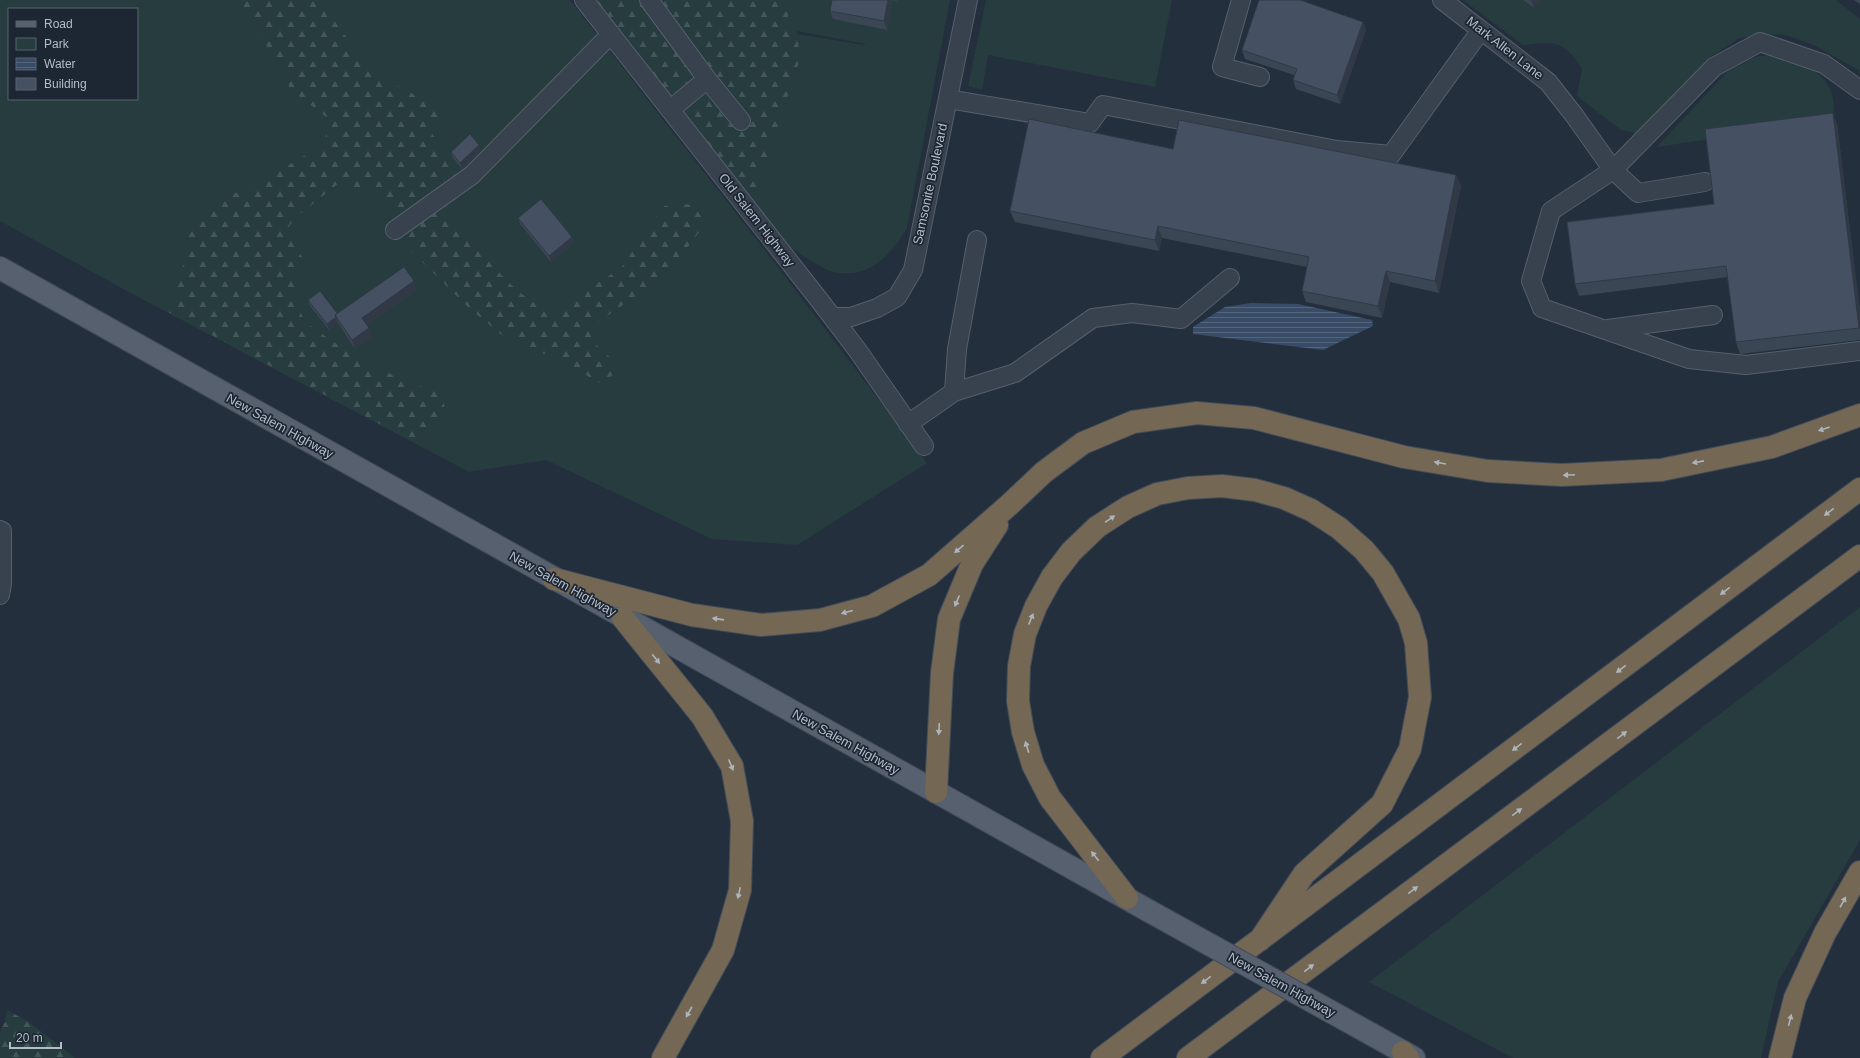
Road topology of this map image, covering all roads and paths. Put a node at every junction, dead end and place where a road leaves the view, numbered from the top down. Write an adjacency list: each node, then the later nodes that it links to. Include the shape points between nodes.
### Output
1 (584, 0): 7 (street, Old Salem Highway)
2 (648, 0): 9 (street)
3 (968, 0): 11 (street, Samsonite Boulevard)
4 (1241, 0): 8 (street, via 1222,67)
5 (1442, 0): 6 (street, Mark Allen Lane)
6 (1480, 30): 11 (street, via 1391,155 1337,150 1103,105 1090,123); 14 (street, Mark Allen Lane, via 1548,82)
7 (611, 34): 12 (street, Old Salem Highway); 16 (street, via 472,176)
8 (1260, 77)
9 (708, 79): 12 (street); 13 (street)
10 (1860, 90): 14 (street, via 1824,64 1760,42 1714,68)
11 (948, 98): 21 (street, Samsonite Boulevard, via 913,270 897,297 877,308 851,317)
12 (670, 110): 21 (street, Old Salem Highway)
13 (741, 121)
14 (1613, 170): 15 (street, Mark Allen Lane, via 1638,193); 22 (street, via 1551,211 1531,281 1542,308)
15 (1705, 182)
16 (395, 230)
17 (977, 240): 24 (street, via 956,350)
18 (0, 268): 32 (main road, New Salem Highway)
19 (1230, 278): 24 (street, via 1181,319 1132,313 1093,318 1015,373)
20 (1712, 315): 22 (street)
21 (833, 317): 26 (street, Old Salem Highway)
22 (1605, 330): 23 (street, via 1689,359 1746,365)
23 (1860, 351)
24 (954, 392): 26 (street)
25 (1860, 415): 29 (highway, one-way to 29, via 1772,447 1691,464 1661,470 1562,475 1488,471 1404,456 1254,418 1197,413 1133,422 1083,443 1044,472)
26 (908, 424): 27 (street, Old Salem Highway)
27 (924, 446)
28 (1860, 489): 38 (highway, one-way to 38)
29 (1009, 505): 32 (highway, one-way to 32, via 929,575 872,606 820,620 761,625 692,615); 35 (highway, one-way to 35, via 972,564 949,619 942,673)
30 (0, 530): 33 (street)
31 (1860, 556): 39 (highway, one-way to 31)
32 (554, 579): 34 (main road, New Salem Highway)
33 (0, 595)
34 (623, 618): 35 (main road, New Salem Highway); 41 (highway, one-way to 41, via 702,716 732,766 742,821 740,890 723,950)
35 (936, 792): 37 (main road, New Salem Highway)
36 (1860, 872): 45 (highway, one-way to 36, via 1795,998 1826,933)
37 (1127, 898): 38 (highway, one-way to 38, via 1050,798 1033,765 1023,732 1018,701 1019,666 1025,634 1052,576 1071,552 1097,527 1128,507 1157,494 1188,488 1222,486 1255,490 1284,498 1311,510 1339,528 1364,550 1383,574 1398,597 1411,625 1416,643 1420,697 1410,749 1382,804 1304,874); 40 (main road, New Salem Highway, bridge)
38 (1260, 940): 42 (highway, one-way to 42)
39 (1255, 1008): 43 (highway); 44 (highway)
40 (1408, 1056)
41 (663, 1058)
42 (1102, 1058)
43 (1188, 1058)
44 (1209, 1058)
45 (1780, 1058)

